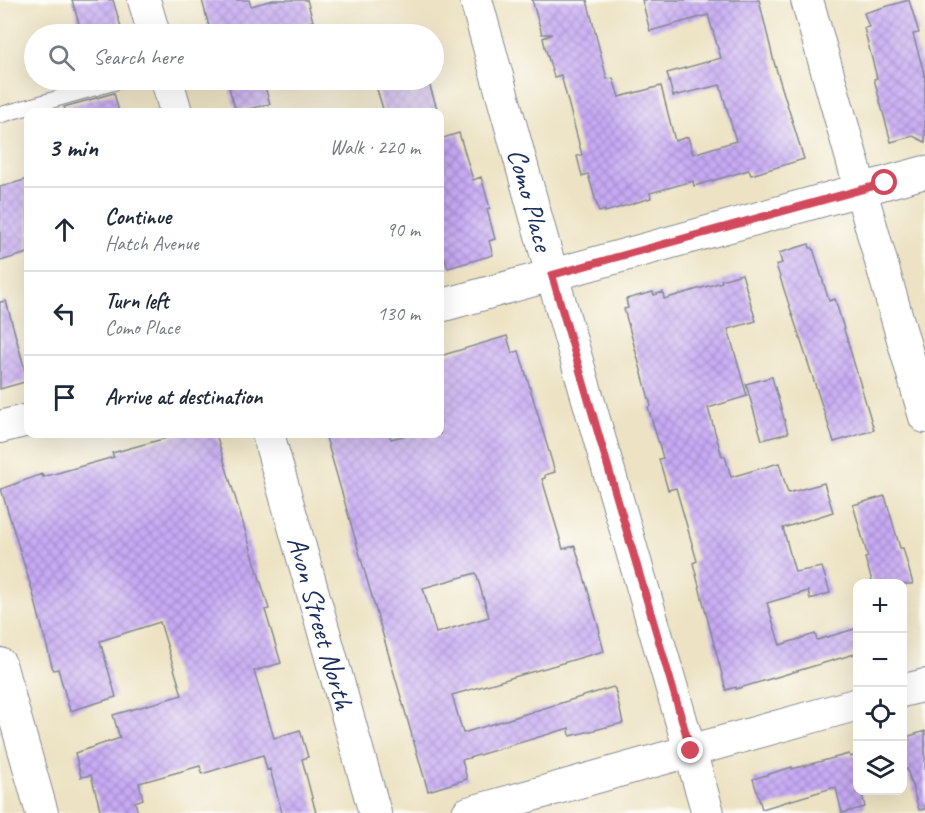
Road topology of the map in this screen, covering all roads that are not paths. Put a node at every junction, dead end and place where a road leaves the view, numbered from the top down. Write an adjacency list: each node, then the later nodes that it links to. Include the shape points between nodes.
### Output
1 (144, 0): 4 (street)
2 (476, 0): 13 (street, Como Place)
3 (807, 0): 12 (street)
4 (151, 24)
5 (87, 90): 7 (lane)
6 (170, 90): 9 (street)
7 (24, 108)
8 (24, 108): 10 (lane)
9 (175, 108)
10 (0, 115)
11 (925, 172): 12 (street)
12 (861, 190): 13 (street); 15 (street)
13 (552, 275): 14 (street); 23 (street, Como Place)
14 (444, 305)
15 (925, 417)
16 (24, 421): 17 (street)
17 (0, 428)
18 (269, 438): 25 (street, Avon Street North)
19 (0, 664): 24 (street)
20 (925, 685): 21 (street)
21 (907, 690)
22 (853, 705): 23 (street)
23 (691, 751): 26 (street); 27 (street, Como Place)
24 (42, 813)
25 (375, 813)
26 (468, 813)
27 (708, 813)

